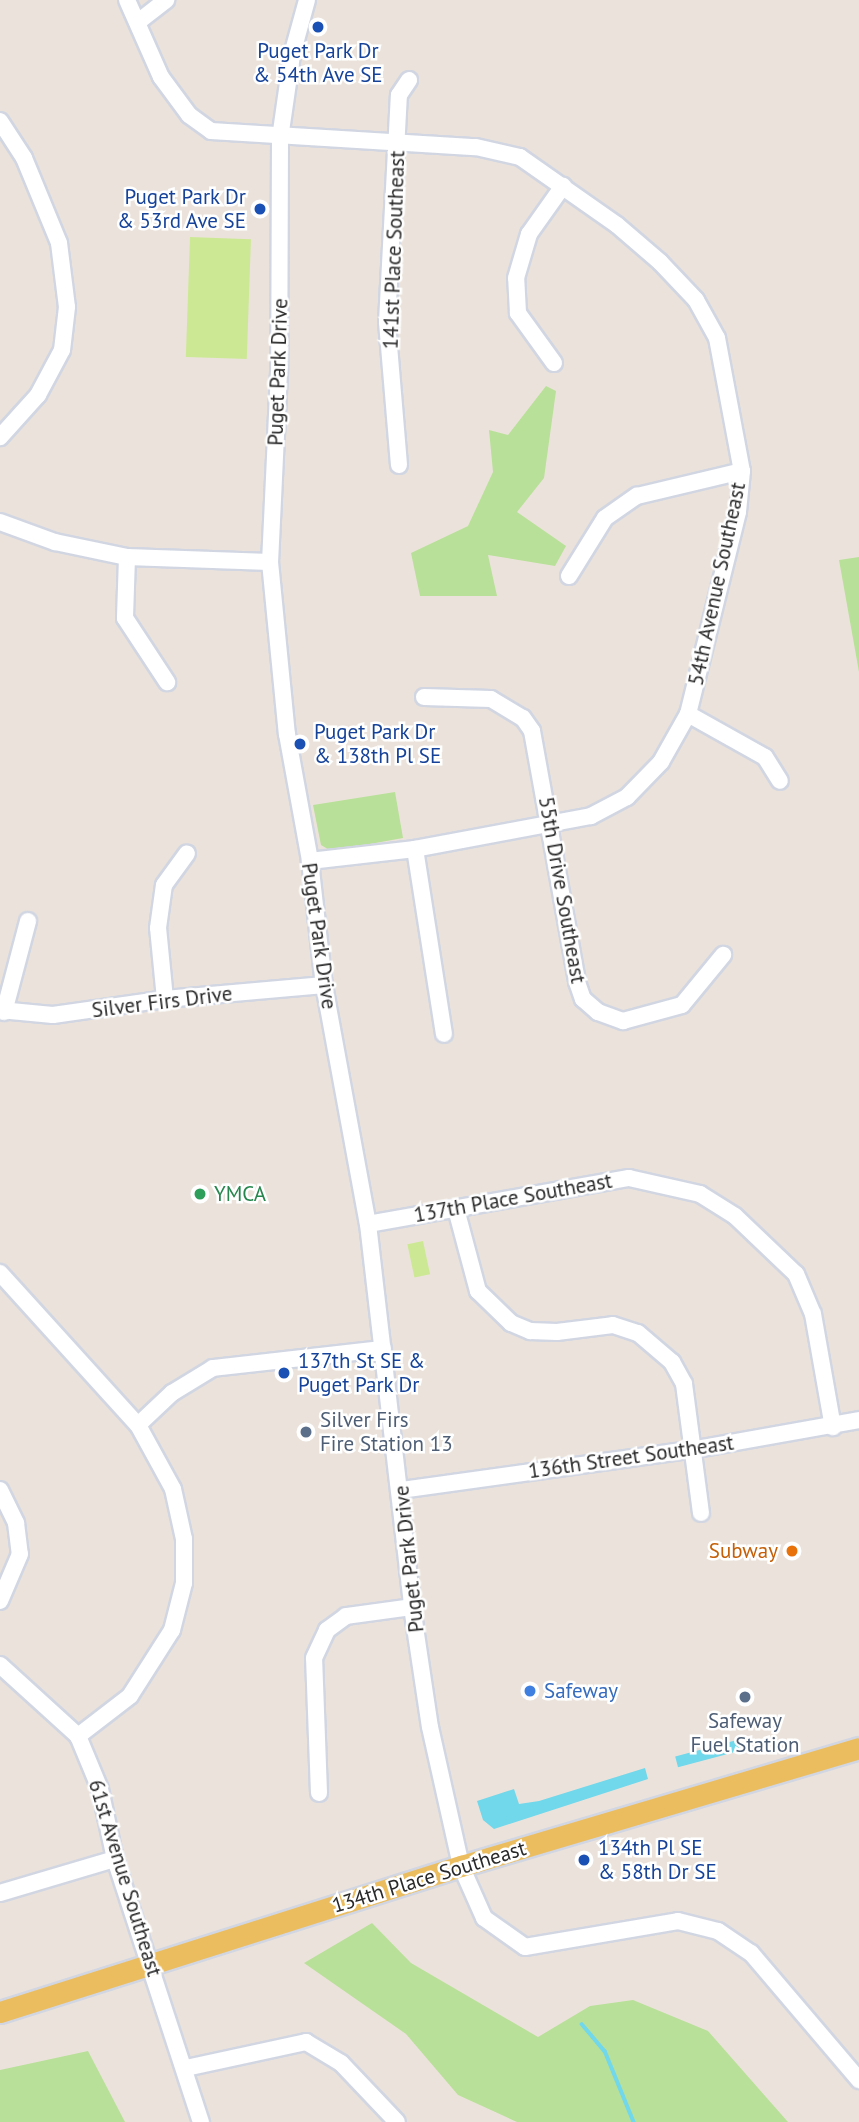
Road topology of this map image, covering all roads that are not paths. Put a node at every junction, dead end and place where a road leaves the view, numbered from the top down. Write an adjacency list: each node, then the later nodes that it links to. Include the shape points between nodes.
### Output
1 (127, 0): 4 (street, 54th Avenue Southeast)
2 (166, 0): 4 (street)
3 (307, 0): 7 (street, Puget Park Drive, via 292,55)
4 (138, 22): 7 (street, 54th Avenue Southeast, via 161,77 189,115 211,131 228,136)
5 (409, 80): 8 (street, 141st Place Southeast, via 400,95)
6 (0, 121): 11 (street, via 24,158 59,243 67,307 62,350 38,395)
7 (280, 138): 8 (street, 54th Avenue Southeast); 16 (street, Puget Park Drive, via 279,372)
8 (396, 143): 9 (street, 54th Avenue Southeast, via 476,147 520,157); 12 (street, 141st Place Southeast, via 387,322)
9 (563, 186): 10 (street, via 529,234 516,278 518,313); 13 (street, 54th Avenue Southeast, via 617,225 696,300 717,338)
10 (554, 363)
11 (0, 437)
12 (399, 465)
13 (742, 471): 17 (street, via 637,496 605,518); 20 (street, 54th Avenue Southeast, via 738,512)
14 (0, 522): 15 (street, via 55,542)
15 (127, 557): 16 (street); 18 (street, via 125,618)
16 (270, 562): 25 (street, Puget Park Drive, via 287,734)
17 (569, 576)
18 (167, 681)
19 (424, 697): 22 (street, 55th Drive Southeast, via 491,699 523,718 532,731)
20 (688, 714): 21 (street, via 765,757); 22 (street, 54th Avenue Southeast, via 661,762 626,797 592,816)
21 (780, 781)
22 (550, 823): 23 (street, 54th Avenue Southeast); 27 (street, 55th Drive Southeast, via 576,982 583,999 598,1012 623,1021 682,1005)
23 (415, 849): 25 (street, 54th Avenue Southeast); 31 (street)
24 (187, 853): 29 (street, via 164,885 158,928)
25 (310, 861): 28 (street, Puget Park Drive)
26 (28, 920): 30 (street)
27 (723, 955)
28 (324, 985): 29 (street, Silver Firs Drive); 33 (street, Puget Park Drive)
29 (165, 999): 30 (street, Silver Firs Drive, via 53,1015)
30 (2, 1011)
31 (444, 1034)
32 (456, 1209): 33 (street, 137th Place Southeast); 38 (street, 137th Place Southeast, via 629,1178 700,1194 736,1216 796,1274 813,1314); 39 (street, via 478,1292 495,1311 530,1331 613,1325 658,1345 678,1373 685,1395)
33 (368, 1224): 35 (street, Puget Park Drive)
34 (0, 1273): 37 (street)
35 (383, 1349): 37 (street, via 213,1368 172,1393); 41 (street, Puget Park Drive)
36 (859, 1420): 38 (street, 136th Street Southeast)
37 (138, 1425): 46 (street, via 173,1489 184,1539 184,1583 172,1630 130,1696)
38 (833, 1427): 39 (street, 136th Street Southeast)
39 (691, 1450): 41 (street, 136th Street Southeast); 42 (street)
40 (0, 1489): 43 (street, via 16,1523 20,1554)
41 (401, 1490): 44 (street, Puget Park Drive)
42 (701, 1513)
43 (0, 1601)
44 (412, 1607): 48 (street, via 346,1616 327,1630 314,1658); 50 (street, Puget Park Drive, via 430,1727)
45 (0, 1664): 46 (street, 61st Avenue Southeast)
46 (78, 1735): 49 (street, 61st Avenue Southeast, via 100,1789)
47 (859, 1748): 50 (main road, 134th Place Southeast)
48 (319, 1793)
49 (115, 1858): 51 (street); 52 (street, 61st Avenue Southeast)
50 (461, 1866): 52 (main road, 134th Place Southeast); 55 (street, Puget Park Drive, via 484,1919 525,1947 678,1921 718,1931 751,1953)
51 (0, 1893)
52 (150, 1964): 53 (main road, 134th Place Southeast); 54 (street, 61st Avenue Southeast)
53 (0, 2011)
54 (186, 2068): 56 (street, 61st Avenue Southeast); 57 (street, via 306,2042 341,2063)
55 (859, 2080)
56 (201, 2122)
57 (397, 2122)

